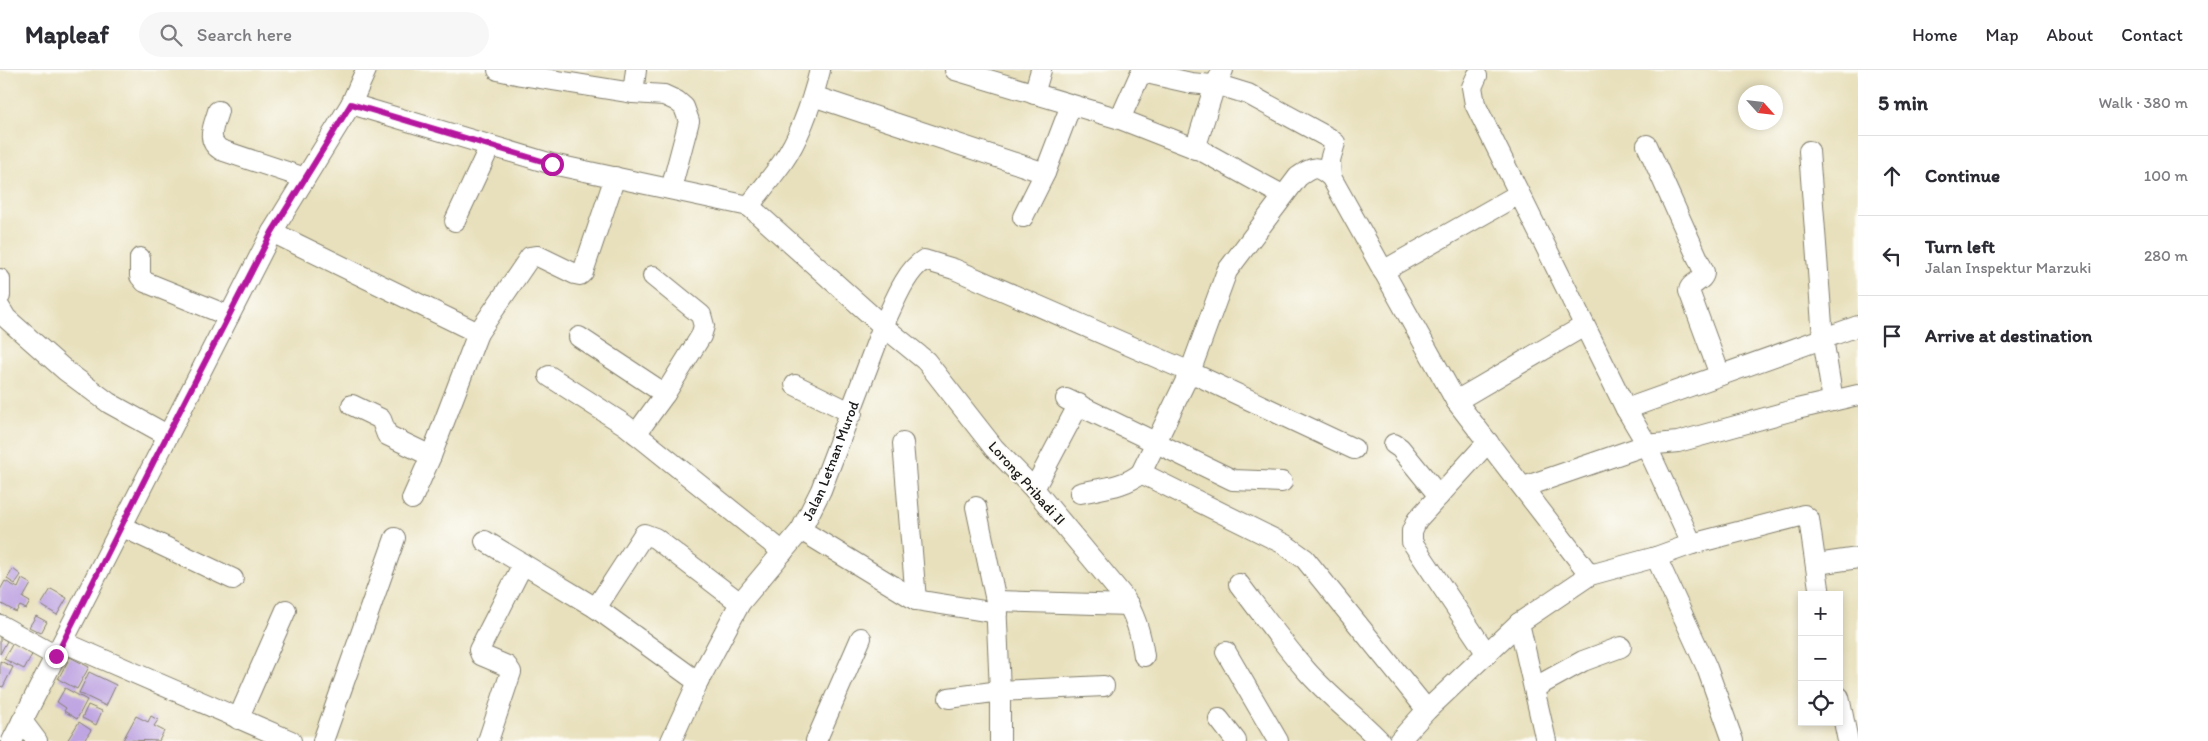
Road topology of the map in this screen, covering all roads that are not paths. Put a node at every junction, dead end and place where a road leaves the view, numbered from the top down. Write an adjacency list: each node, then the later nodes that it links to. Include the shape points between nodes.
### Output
1 (366, 70): 14 (street)
2 (498, 70): 8 (street)
3 (636, 70): 11 (street)
4 (820, 70): 13 (street)
5 (954, 70): 12 (street)
6 (1041, 70): 12 (street)
7 (1142, 71): 10 (street, via 1191,84); 17 (street)
8 (522, 73): 11 (street)
9 (1477, 76): 27 (street, via 1472,96)
10 (1219, 78): 20 (street); 24 (street, via 1335,143 1330,160)
11 (633, 93): 26 (street, via 664,95 684,107 688,121)
12 (1034, 94): 15 (street)
13 (813, 96): 22 (street); 29 (street, via 783,162)
14 (351, 104): 19 (street); 25 (street)
15 (1072, 105): 17 (street); 22 (street)
16 (218, 111): 25 (street, via 211,136 214,146)
17 (1120, 119): 20 (street)
18 (1647, 145): 47 (street, via 1704,272 1702,278 1690,286 1689,292)
19 (490, 146): 23 (street, via 552,164); 31 (street)
20 (1195, 149): 28 (street)
21 (1809, 151): 45 (street)
22 (1044, 173): 30 (street)
23 (615, 177): 26 (street); 43 (street, via 583,272 575,274 538,256 530,257)
24 (1331, 177): 28 (street, via 1320,168 1311,168); 34 (street)
25 (306, 178): 32 (street)
26 (671, 189): 29 (street)
27 (1519, 194): 34 (street); 41 (street)
28 (1282, 195): 46 (street, via 1227,271)
29 (749, 206): 40 (street)
30 (1023, 217)
31 (455, 221)
32 (272, 232): 39 (street); 43 (street)
33 (140, 258): 39 (street, via 140,276 145,282)
34 (1383, 271): 52 (street)
35 (653, 276): 50 (street, via 704,320 701,336)
36 (0, 279): 37 (street)
37 (0, 296)
38 (0, 308): 58 (street, via 6,318 66,371 109,403)
39 (229, 316): 58 (street)
40 (883, 326): 46 (street, Jalan Letnan Murod, via 910,272 924,260 954,269); 56 (street, Jalan Letnan Murod); 69 (street, Lorong Pribadi II, via 926,361 994,448)
41 (1584, 326): 52 (street); 55 (street)
42 (1858, 326): 45 (street)
43 (478, 333): 65 (street)
44 (579, 337): 50 (street)
45 (1823, 338): 47 (street); 53 (street)
46 (1190, 372): 61 (street); 64 (street)
47 (1720, 375): 55 (street)
48 (549, 376): 57 (street)
49 (795, 385): 56 (street)
50 (665, 394): 57 (street)
51 (1858, 395): 53 (street)
52 (1456, 401): 59 (street)
53 (1833, 401): 63 (street, via 1678,442)
54 (352, 405): 65 (street, via 381,419 387,435)
55 (1626, 409): 63 (street)
56 (852, 413): 75 (street, Jalan Letnan Murod)
57 (636, 434): 79 (street)
58 (167, 435): 74 (street)
59 (1488, 442): 68 (street); 71 (street)
60 (903, 443): 88 (street)
61 (1156, 444): 66 (street); 67 (street, via 1233,480); 69 (street, via 1073,402)
62 (1394, 444): 71 (street)
63 (1646, 445): 68 (street); 78 (street)
64 (1354, 449)
65 (431, 456): 72 (street)
66 (1141, 472): 70 (street, via 1120,484); 107 (street, via 1284,544 1306,559)
67 (1282, 482)
68 (1524, 487): 84 (street)
69 (1034, 488): 90 (street, Lorong Pribadi II)
70 (1080, 493)
71 (1439, 496): 100 (street, via 1417,520 1412,542)
72 (412, 499)
73 (976, 507): 91 (street)
74 (120, 526): 85 (street); 98 (street)
75 (801, 530): 79 (street, Jalan Letnan Murod); 88 (street)
76 (395, 538): 115 (street)
77 (485, 541): 82 (street)
78 (1692, 544): 80 (street); 83 (street, via 1804,515 1809,519)
79 (783, 552): 89 (street, Jalan Letnan Murod)
80 (1656, 557): 84 (street); 125 (street, via 1707,668)
81 (1858, 558): 83 (street)
82 (523, 564): 92 (street); 116 (street, via 479,650 481,655 507,666 511,672)
83 (1817, 564): 87 (street)
84 (1590, 575): 94 (street)
85 (233, 579)
86 (1239, 584): 122 (street, via 1306,670)
87 (1820, 591)
88 (916, 600): 91 (street)
89 (740, 603): 92 (street, via 656,538 644,534); 102 (street, Jalan Letnan Murod)
90 (1129, 605): 91 (street); 101 (street, Lorong Pribadi II, via 1140,632)
91 (996, 607): 105 (street)
92 (596, 608): 102 (street)
93 (286, 610): 109 (street)
94 (1520, 623): 100 (street); 104 (street)
95 (0, 625): 98 (street)
96 (861, 638): 118 (street)
97 (1620, 647): 104 (street, via 1582,662)
98 (59, 649): 109 (street); 111 (street)
99 (1226, 652): 121 (street)
100 (1487, 654): 107 (street)
101 (1144, 656)
102 (698, 682): 117 (street, Jalan Letnan Murod)
103 (1104, 686): 105 (street)
104 (1534, 688): 124 (street)
105 (1000, 691): 106 (street); 119 (street)
106 (949, 698)
107 (1428, 710): 123 (street)
108 (1843, 717): 126 (street)
109 (238, 719): 114 (street)
110 (1219, 719): 120 (street)
111 (22, 722): 112 (street); 113 (street)
112 (12, 741)
113 (36, 741)
114 (291, 741)
115 (323, 741)
116 (488, 741)
117 (671, 741)
118 (816, 741)
119 (1000, 741)
120 (1236, 741)
121 (1278, 741)
122 (1380, 741)
123 (1399, 741)
124 (1546, 741)
125 (1733, 741)
126 (1848, 741)

